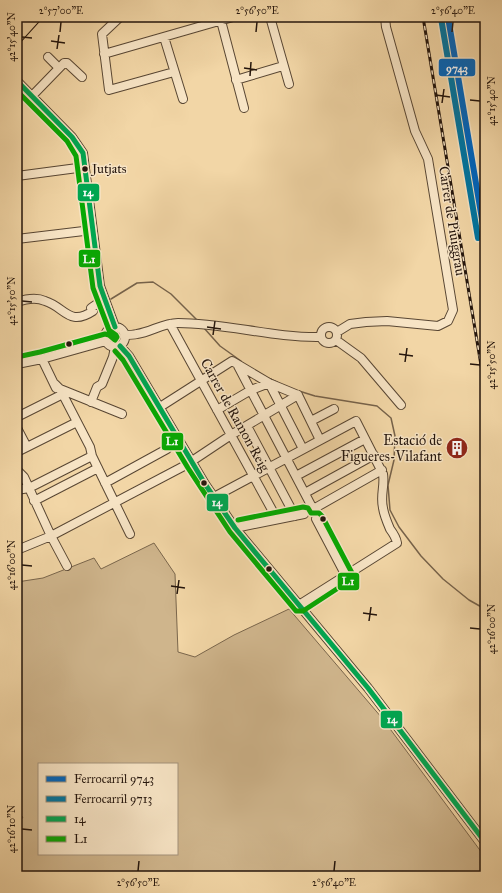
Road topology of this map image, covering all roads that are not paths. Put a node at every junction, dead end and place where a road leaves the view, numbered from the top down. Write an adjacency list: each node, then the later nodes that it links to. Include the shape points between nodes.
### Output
1 (26, 17): 8 (street)
2 (36, 17): 8 (main road)
3 (120, 17): 10 (street, via 102,34)
4 (233, 17): 7 (street)
5 (270, 17): 12 (street)
6 (385, 17): 31 (street, Carrer de Piuiggrau, via 415,130 427,153 453,310 448,320 438,326 375,321 352,324)
7 (221, 19): 9 (street); 16 (street)
8 (20, 33)
9 (164, 37): 10 (street); 14 (street)
10 (104, 54): 14 (street, via 109,90)
11 (48, 57): 13 (street)
12 (283, 66): 16 (street); 18 (street)
13 (59, 68): 15 (street, via 67,63); 19 (street)
14 (174, 72): 20 (street)
15 (82, 77)
16 (236, 80): 21 (street)
17 (17, 81): 19 (street)
18 (289, 84)
19 (32, 96): 22 (street, via 76,140 83,152)
20 (183, 99)
21 (244, 108)
22 (85, 167): 23 (street); 24 (street)
23 (17, 176)
24 (92, 230): 25 (street); 26 (street)
25 (17, 239)
26 (104, 299): 27 (street, via 91,308 93,311 73,318 44,300); 29 (street)
27 (17, 302)
28 (170, 324): 30 (street, via 138,334); 32 (street); 38 (street, Carrer de Ramon Reig)
29 (115, 327): 30 (street, via 121,329); 33 (street, via 106,332)
30 (124, 335): 34 (street, via 124,341)
31 (336, 336): 32 (street, via 332,343 327,344); 32 (street, via 331,327 326,328); 45 (street, via 361,358)
32 (321, 337)
33 (106, 341): 34 (street, via 109,346); 35 (street)
34 (118, 346): 43 (street, via 102,384 97,387); 46 (street, via 129,356)
35 (42, 359): 36 (street); 40 (street)
36 (17, 364)
37 (238, 366): 38 (street, via 232,362); 39 (street); 41 (street)
38 (201, 382): 46 (street); 48 (street, Carrer de Ramon Reig)
39 (269, 383): 41 (street); 42 (street); 44 (street)
40 (58, 389): 43 (street); 51 (street); 53 (street); 64 (street, via 90,447)
41 (251, 390): 48 (street); 50 (street)
42 (298, 395): 44 (street); 52 (street)
43 (91, 402): 49 (street)
44 (281, 405): 50 (street); 61 (street)
45 (401, 405)
46 (160, 407): 58 (street)
47 (334, 409): 52 (street)
48 (217, 410): 56 (street, Carrer de Ramon Reig)
49 (122, 414)
50 (264, 416): 54 (street); 65 (street)
51 (17, 417)
52 (311, 421): 59 (street)
53 (73, 424): 60 (street); 64 (street)
54 (247, 426): 56 (street); 68 (street)
55 (17, 428): 60 (street)
56 (231, 435): 66 (street); 71 (street, Carrer de Ramon Reig)
57 (365, 439): 59 (street, via 356,421); 63 (street); 72 (street)
58 (179, 440): 66 (street); 73 (street, via 167,450)
59 (320, 440): 61 (street)
60 (27, 447): 62 (street)
61 (303, 450): 65 (street)
62 (17, 452)
63 (374, 455): 70 (street); 76 (street)
64 (92, 456): 67 (street); 74 (street)
65 (287, 458): 68 (street); 72 (street)
66 (192, 461): 77 (street); 79 (street)
67 (98, 468): 73 (street); 78 (street)
68 (269, 468): 71 (street); 82 (street)
69 (17, 470): 74 (street)
70 (382, 470): 80 (street); 90 (street, via 382,507 397,543)
71 (254, 476): 77 (street); 83 (street, Carrer de Ramon Reig)
72 (296, 476): 76 (street)
73 (105, 483): 79 (street)
74 (29, 488): 75 (street); 78 (street)
75 (17, 490)
76 (305, 493): 80 (street)
77 (214, 498): 85 (street)
78 (34, 501): 87 (street)
79 (114, 502): 86 (street); 87 (street)
80 (314, 507): 81 (street, via 308,507); 84 (street, via 318,511)
81 (304, 514): 82 (street); 84 (street, via 309,520)
82 (295, 516): 83 (street)
83 (277, 519): 85 (street)
84 (316, 519): 90 (street)
85 (235, 528): 91 (street)
86 (130, 534)
87 (51, 536): 88 (street); 89 (street)
88 (17, 550)
89 (67, 566)
90 (346, 576): 91 (street)
91 (299, 605): 92 (street, via 368,688)
92 (485, 842)

